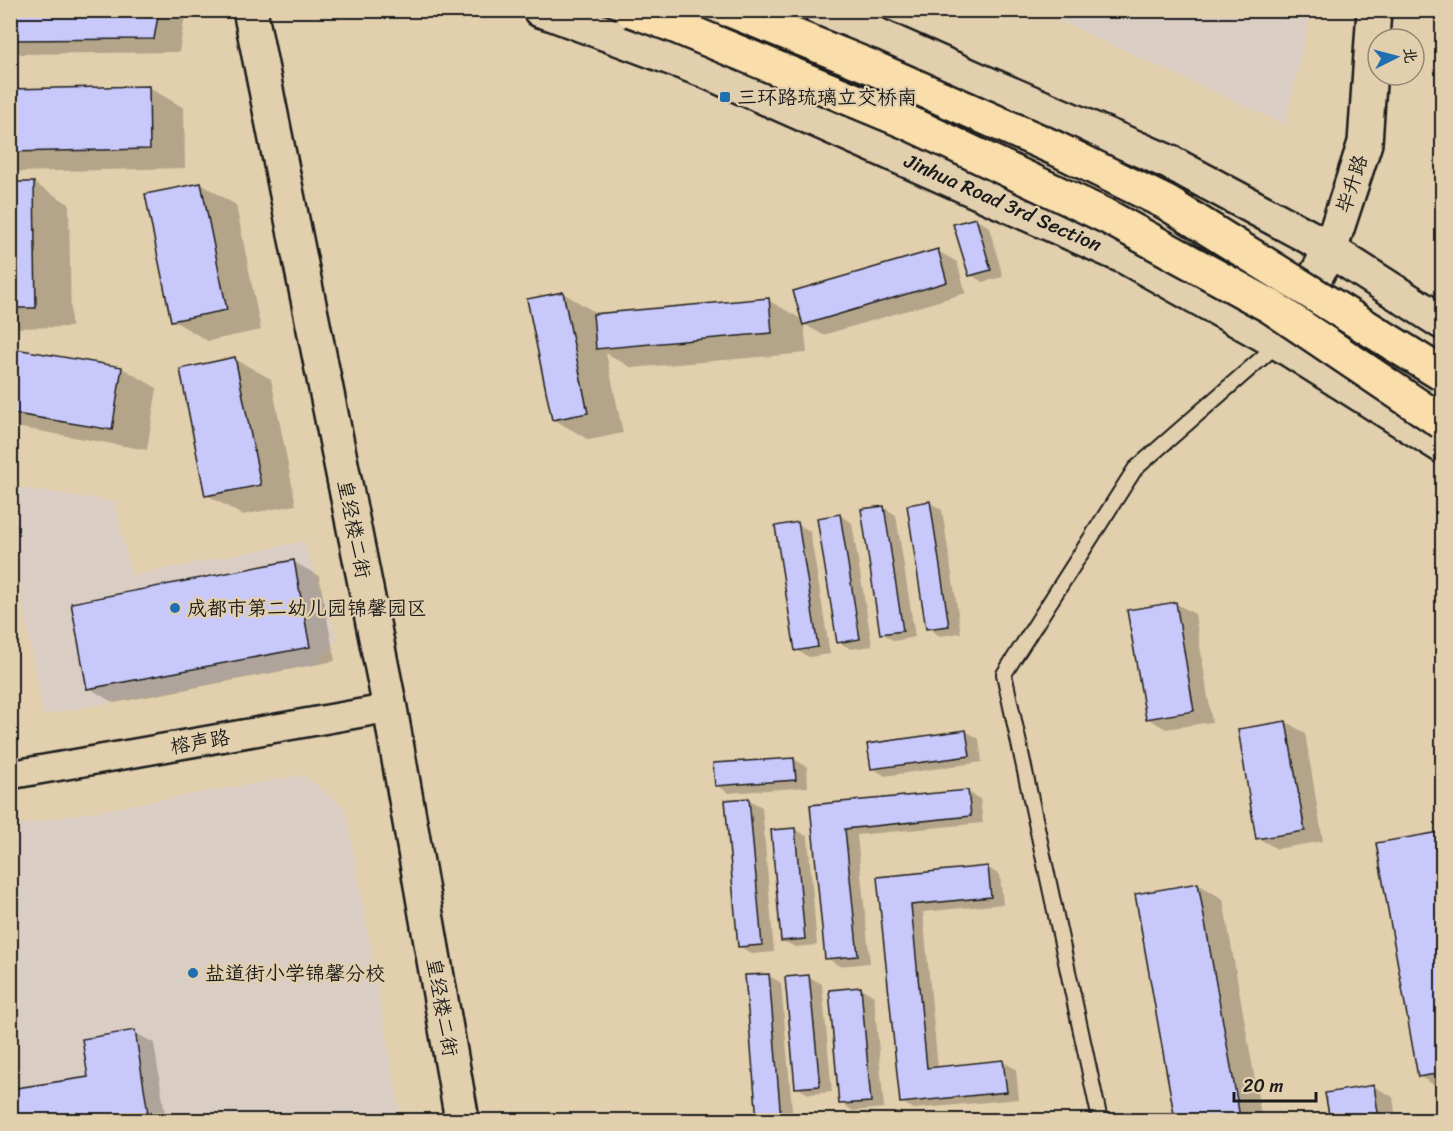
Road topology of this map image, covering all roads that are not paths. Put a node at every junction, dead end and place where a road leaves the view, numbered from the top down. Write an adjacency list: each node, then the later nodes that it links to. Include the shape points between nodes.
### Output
1 (250, 10): 13 (main road, 皇经楼二街)
2 (540, 10): 9 (main road, Jinhua Road 3rd Section, via 703,70 1127,258)
3 (631, 10): 11 (main road, bridge, via 909,123 1108,217 1270,306)
4 (730, 10): 10 (main road, bridge, via 1057,149 1167,203)
5 (821, 10): 7 (main road, via 1171,163)
6 (1374, 10): 7 (main road, 毕升路, via 1365,143)
7 (1330, 250): 8 (main road); 9 (main road, 毕升路)
8 (1439, 318)
9 (1279, 343): 12 (main road, Jinhua Road 3rd Section); 16 (lane, via 1135,469 1004,674)
10 (1443, 374)
11 (1443, 422)
12 (1443, 446)
13 (390, 708): 14 (street, 榕声路); 15 (main road, 皇经楼二街)
14 (10, 775)
15 (462, 1120)
16 (1100, 1120)

